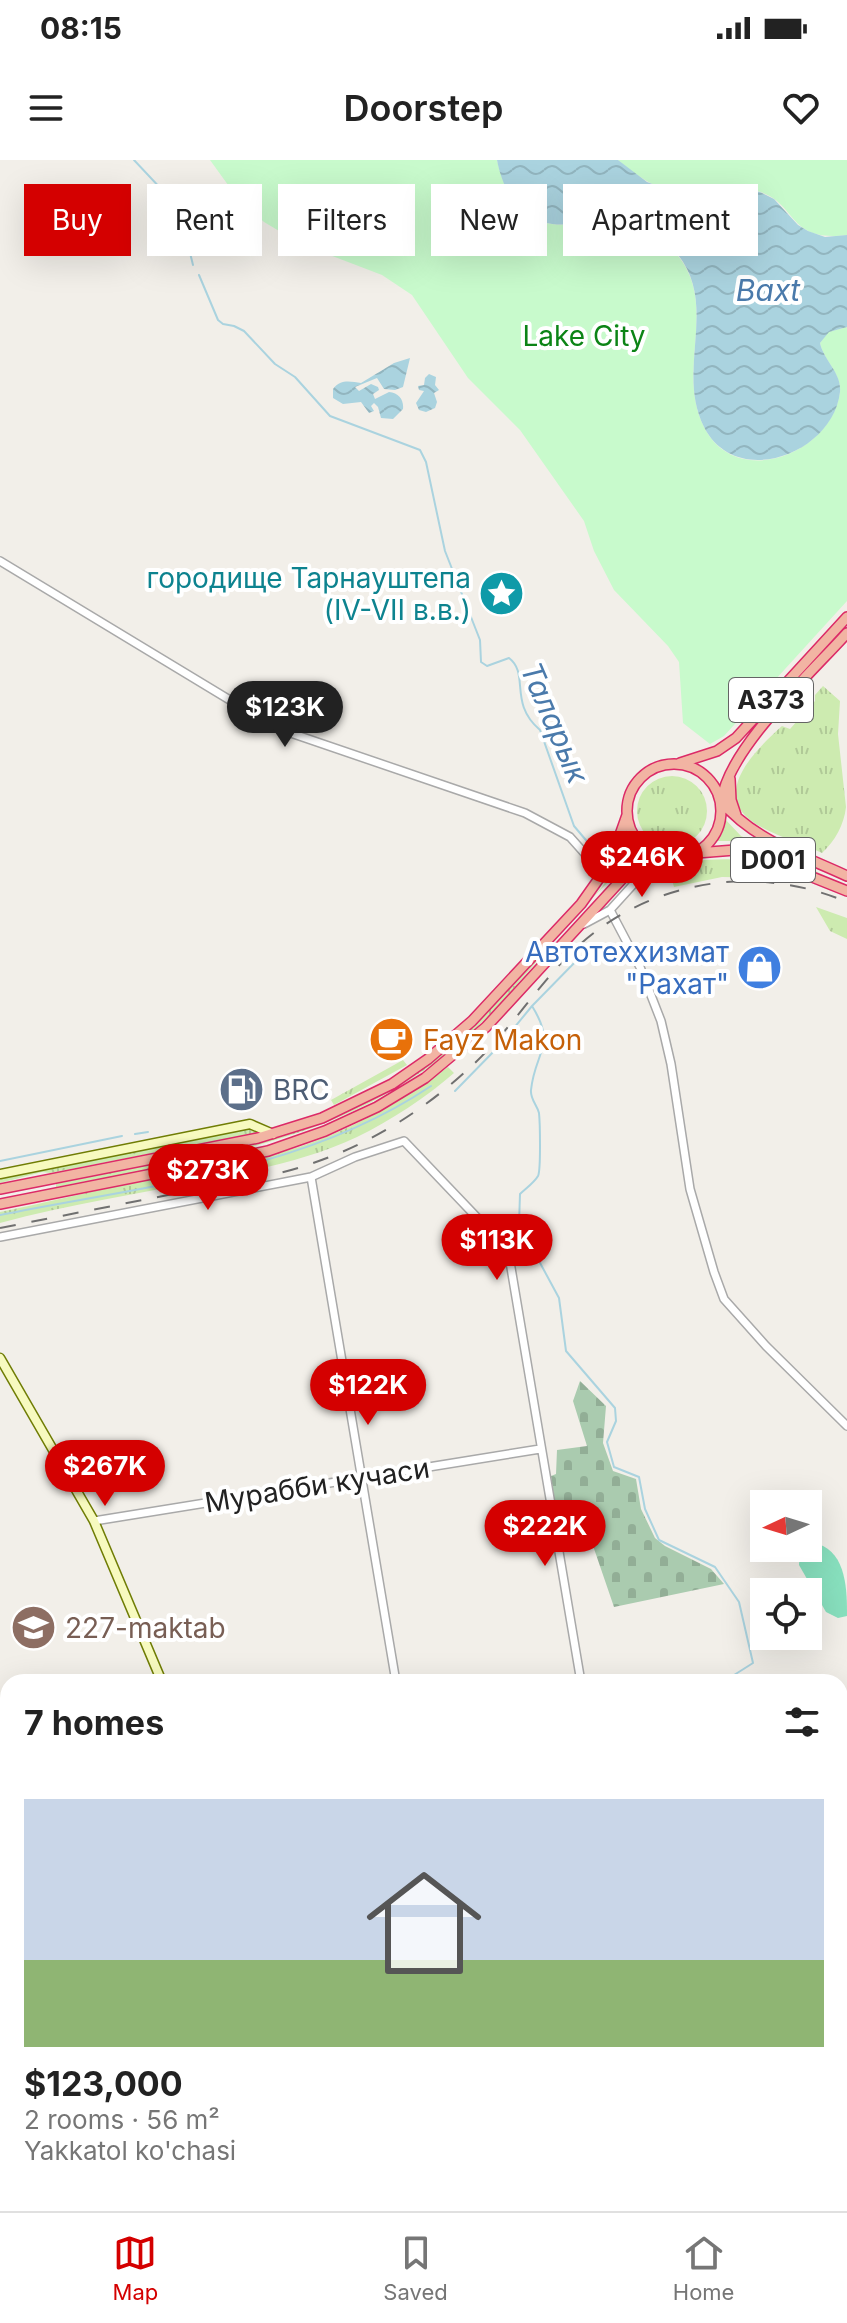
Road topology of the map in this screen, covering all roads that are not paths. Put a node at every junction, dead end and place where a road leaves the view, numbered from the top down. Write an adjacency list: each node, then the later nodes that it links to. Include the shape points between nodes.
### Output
1 (0, 561): 12 (street, via 276,728 525,813 573,840)
2 (847, 617): 4 (highway, A373, via 732,741)
3 (847, 633): 5 (highway, A373, via 758,731)
4 (680, 763): 6 (highway, D001, via 706,775); 7 (highway, via 657,766 642,775 630,794)
5 (734, 766): 6 (highway, A373); 8 (highway, via 730,792)
6 (721, 803): 8 (highway, D001); 9 (highway, D001, via 715,835)
7 (627, 815): 10 (highway, via 641,845 659,856); 12 (highway)
8 (740, 821): 13 (highway, D001, via 756,834)
9 (694, 854): 10 (highway, D001); 14 (highway, D001, via 750,852)
10 (679, 858): 11 (highway, D001)
11 (650, 866): 15 (street); 16 (highway, D001, via 623,878)
12 (603, 874): 17 (highway, via 492,1001 440,1049 377,1092)
13 (847, 876)
14 (847, 891)
15 (610, 910): 16 (street); 26 (street, via 661,1021 690,1189 724,1299)
16 (580, 926): 22 (highway, D001, via 458,1052 368,1111 268,1151)
17 (274, 1134): 18 (main road, via 250,1124); 20 (highway)
18 (0, 1174)
19 (311, 1177): 24 (street); 27 (street, via 404,1141 508,1250); 28 (street)
20 (44, 1181): 21 (highway); 22 (highway)
21 (0, 1189)
22 (47, 1195): 23 (highway, D001)
23 (0, 1204)
24 (0, 1237)
25 (0, 1358): 29 (main road)
26 (847, 1426)
27 (540, 1449): 28 (street, Мурабби кучаси); 32 (street)
28 (361, 1478): 29 (street, Мурабби кучаси); 31 (street)
29 (94, 1521): 30 (main road)
30 (159, 1674)
31 (395, 1674)
32 (580, 1674)

